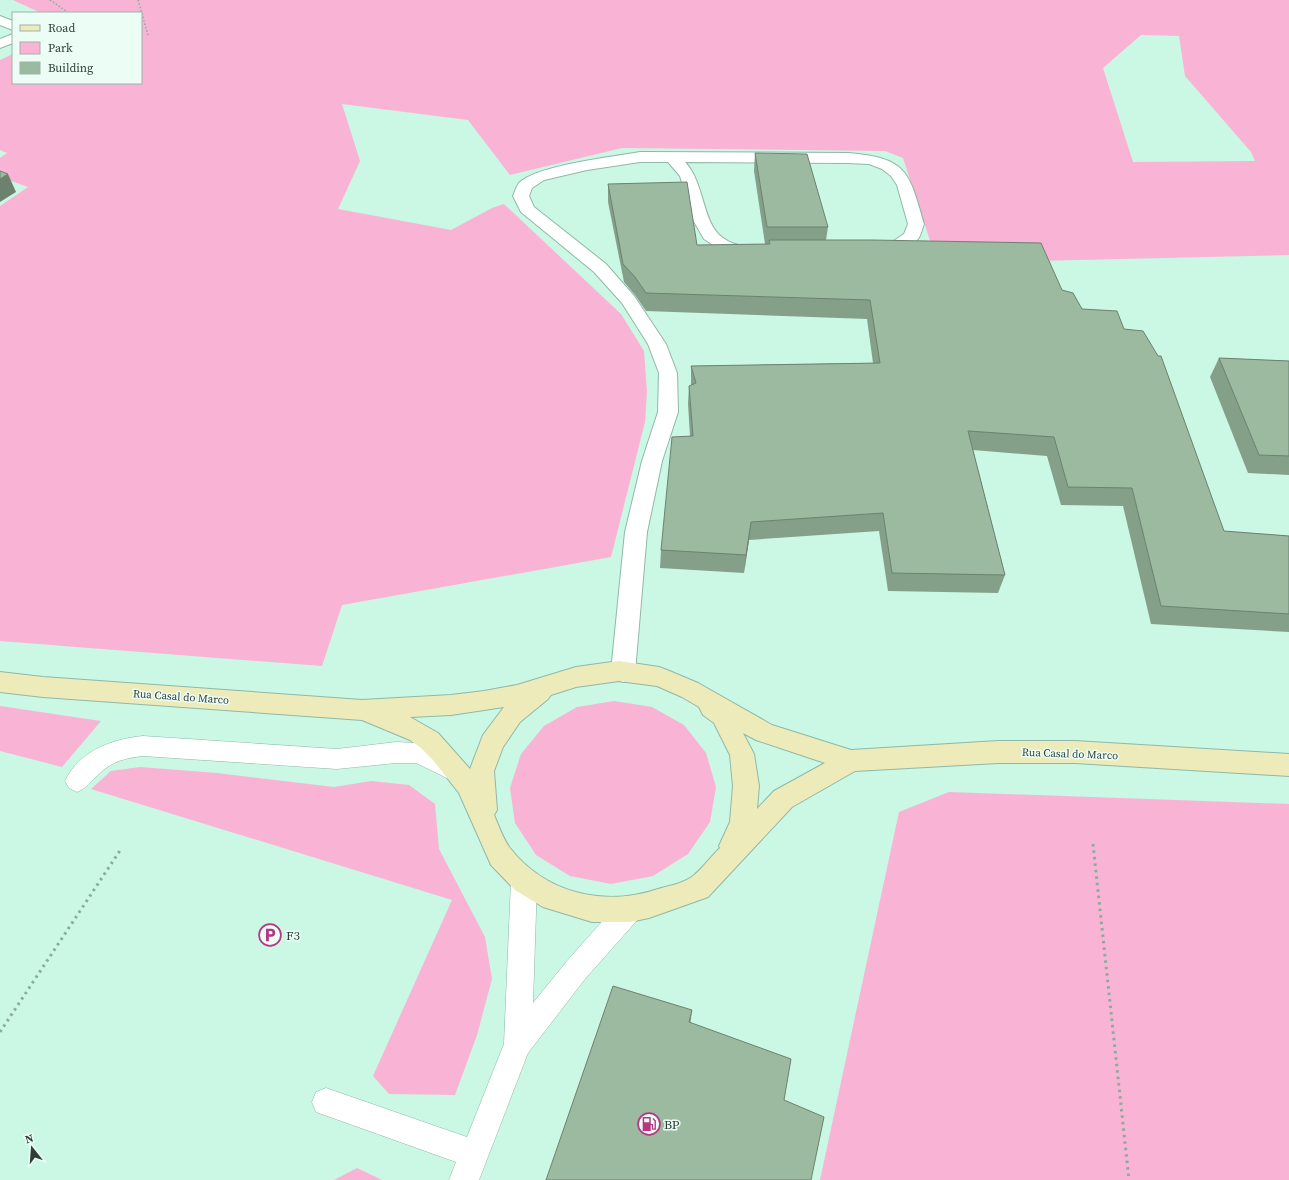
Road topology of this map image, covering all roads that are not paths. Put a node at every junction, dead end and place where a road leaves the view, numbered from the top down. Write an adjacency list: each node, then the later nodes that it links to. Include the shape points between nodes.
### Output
1 (7, 28): 2 (street)
2 (0, 44)
3 (672, 157): 4 (street, via 688,177 706,232 717,242 734,250); 5 (street, via 848,158 872,160 887,166 898,173 905,185 916,224 911,237 897,246); 6 (street, via 640,158 587,165 539,177 525,186 520,196 528,209 600,268 628,300 657,344 668,372 668,412 652,461 636,532)
4 (761, 252)
5 (864, 252)
6 (624, 672): 7 (main road, Rua Casal do Marco); 9 (main road, Rua Casal do Marco, via 659,677)
7 (576, 677): 10 (main road, Rua Casal do Marco, via 517,695 484,701); 15 (main road, Rua Casal do Marco, via 540,692 512,715 492,742 482,771)
8 (0, 682): 10 (main road, Rua Casal do Marco)
9 (690, 690): 11 (main road, Rua Casal do Marco, via 765,733); 16 (main road, Rua Casal do Marco, via 722,716 742,754 746,786 743,822)
10 (362, 710): 13 (main road, Rua Casal do Marco, via 405,726 427,738)
11 (851, 762): 12 (main road, Rua Casal do Marco, via 983,753 1075,752); 16 (main road, Rua Casal do Marco, via 783,799)
12 (1289, 765)
13 (461, 776): 14 (lane, via 438,761 416,753 380,753 339,759 143,746 125,747 104,756 91,765); 15 (main road, Rua Casal do Marco)
14 (77, 781)
15 (485, 822): 17 (main road, Rua Casal do Marco, via 500,856)
16 (726, 858): 18 (main road, Rua Casal do Marco, via 699,888)
17 (524, 881): 18 (main road, Rua Casal do Marco, via 552,898 592,909); 19 (lane)
18 (630, 909): 19 (lane, via 576,970)
19 (518, 1044): 21 (lane)
20 (326, 1102): 21 (lane)
21 (474, 1154): 22 (lane)
22 (464, 1180)

